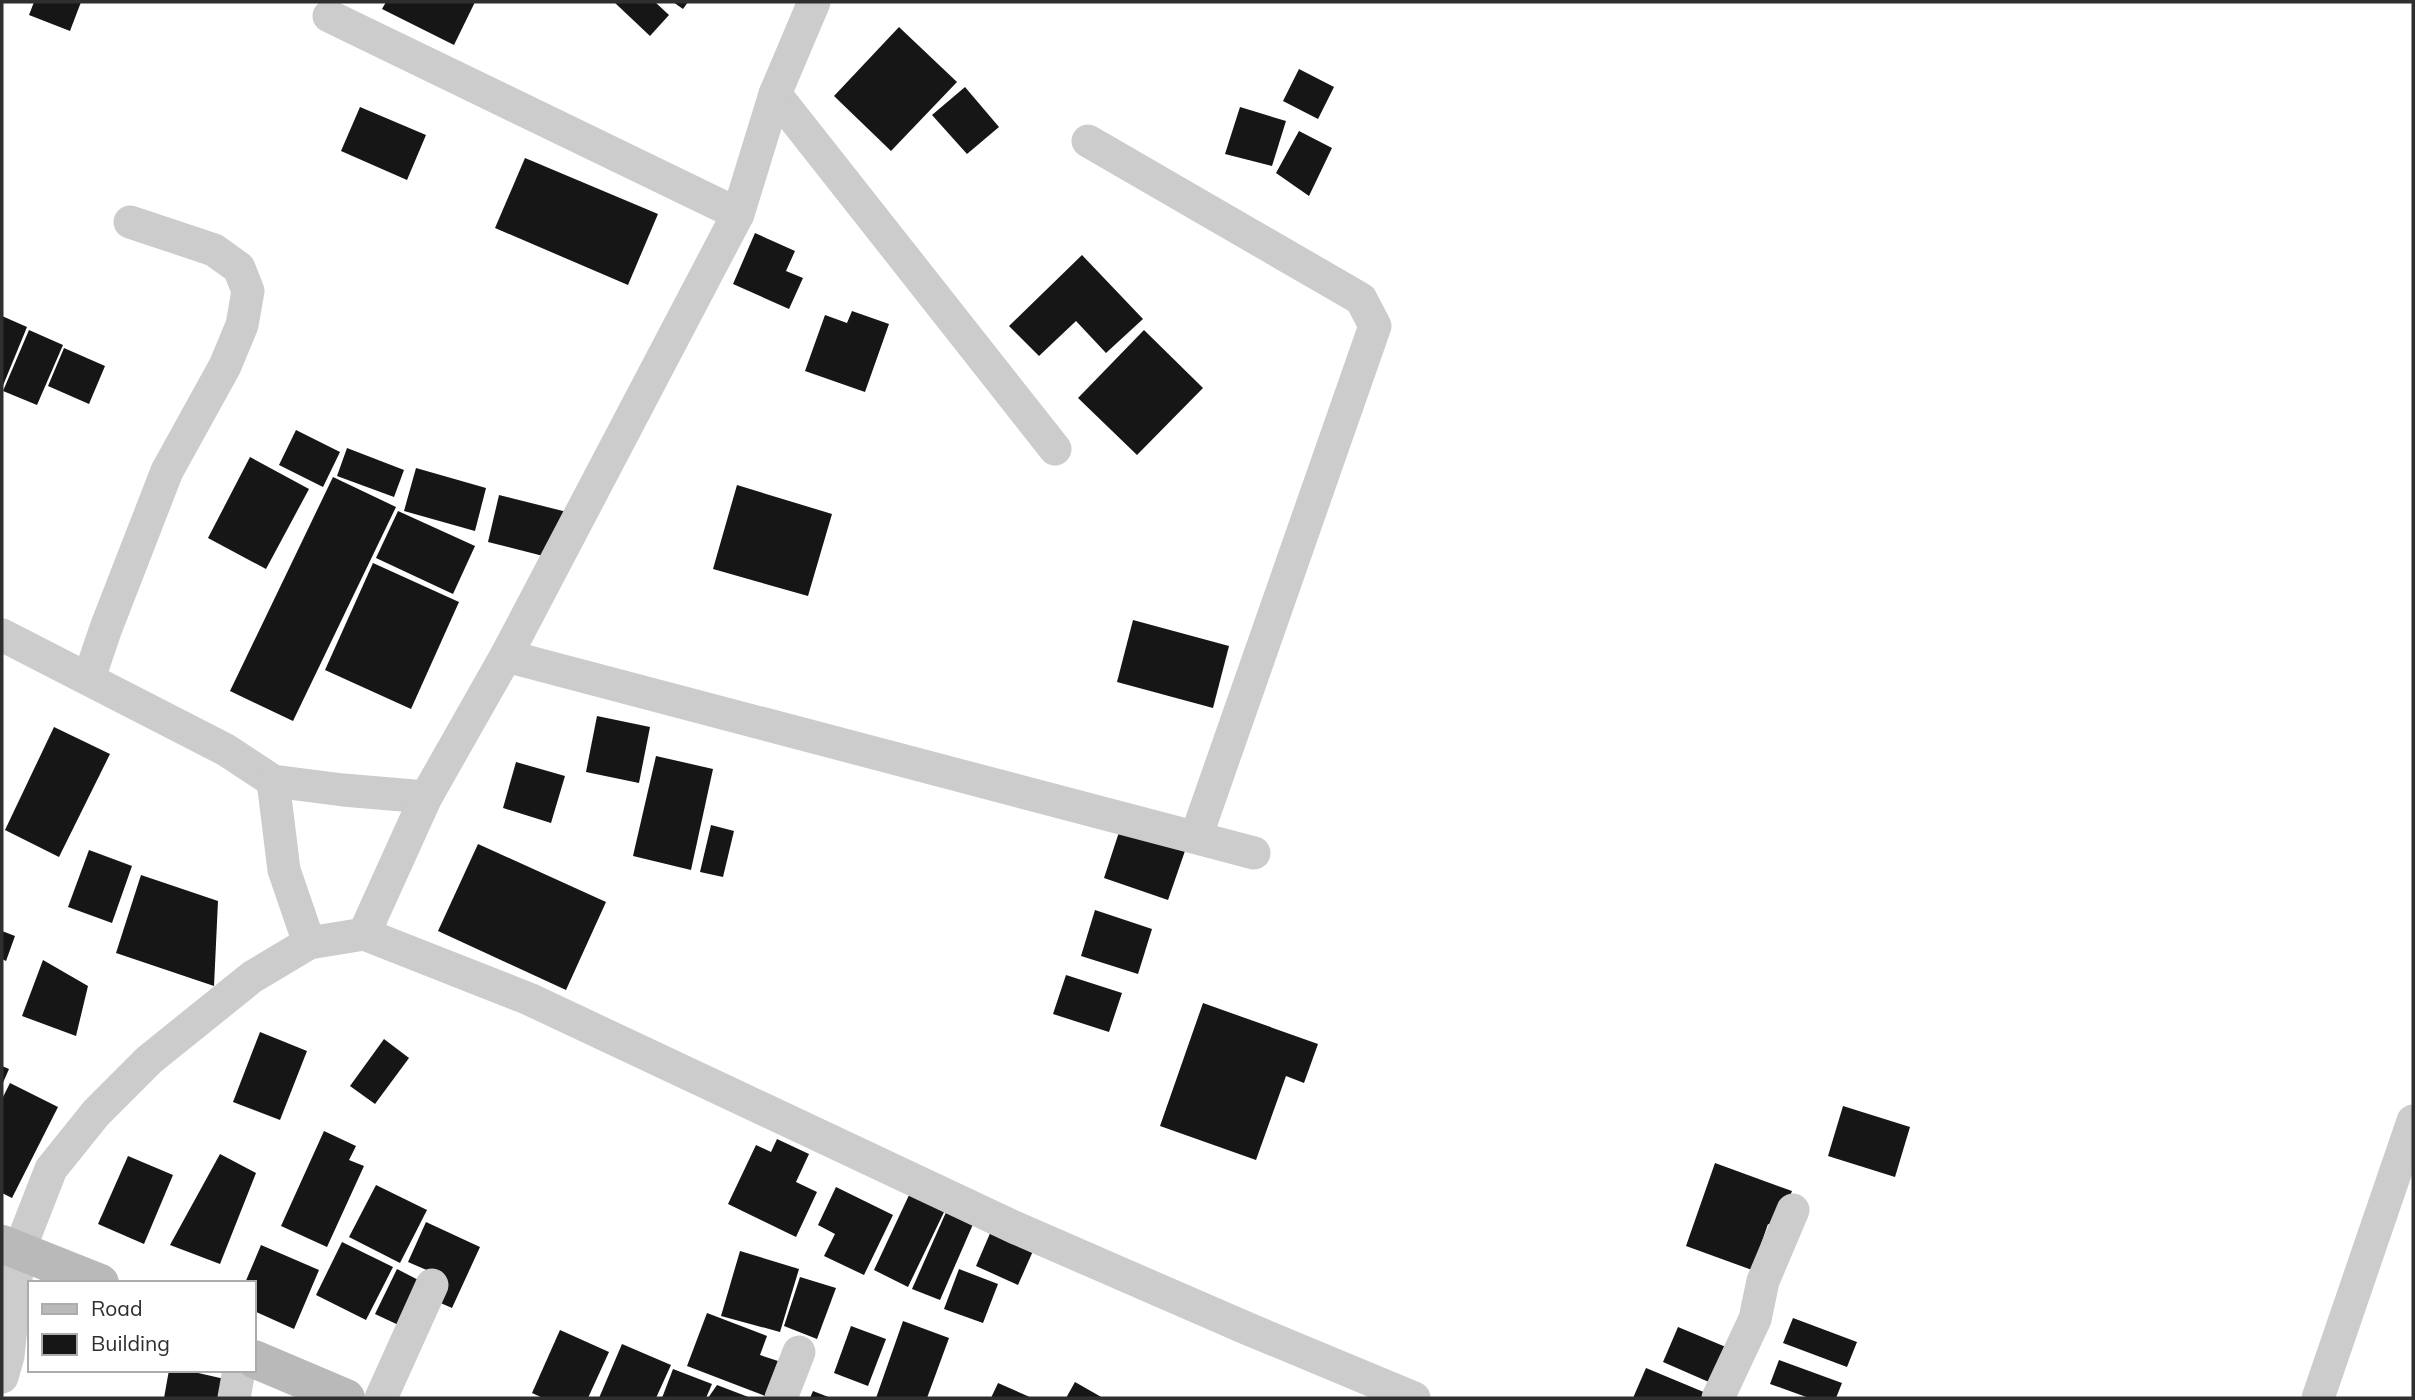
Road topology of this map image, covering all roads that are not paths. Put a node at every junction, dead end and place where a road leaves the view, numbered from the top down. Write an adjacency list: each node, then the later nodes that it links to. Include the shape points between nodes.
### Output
1 (814, 2): 3 (street)
2 (329, 16): 5 (street)
3 (775, 94): 5 (street); 7 (street)
4 (1088, 141): 13 (street, via 1361,299 1375,326)
5 (738, 215): 9 (street)
6 (130, 222): 10 (street, via 214,250 239,268 248,291 242,326 167,471)
7 (1055, 449)
8 (2, 635): 10 (street)
9 (506, 656): 12 (street); 13 (street)
10 (89, 678): 11 (street, via 226,750)
11 (273, 781): 12 (street); 16 (street, via 284,870)
12 (426, 797): 15 (street)
13 (1196, 837): 14 (street)
14 (1254, 852)
15 (364, 934): 16 (street); 30 (street, via 529,999 1024,1231)
16 (309, 943): 19 (street, via 252,977 190,1026 96,1112 51,1168)
17 (2413, 1121): 32 (street)
18 (1793, 1210): 31 (street, via 1763,1281 1755,1319)
19 (10, 1248): 20 (main road); 25 (street, via 8,1356)
20 (95, 1281)
21 (432, 1285): 28 (street)
22 (799, 1352): 29 (street)
23 (256, 1360): 27 (main road)
24 (239, 1372): 26 (street)
25 (2, 1377)
26 (234, 1398)
27 (346, 1398)
28 (381, 1398)
29 (781, 1398)
30 (1414, 1398)
31 (1718, 1398)
32 (2318, 1398)

